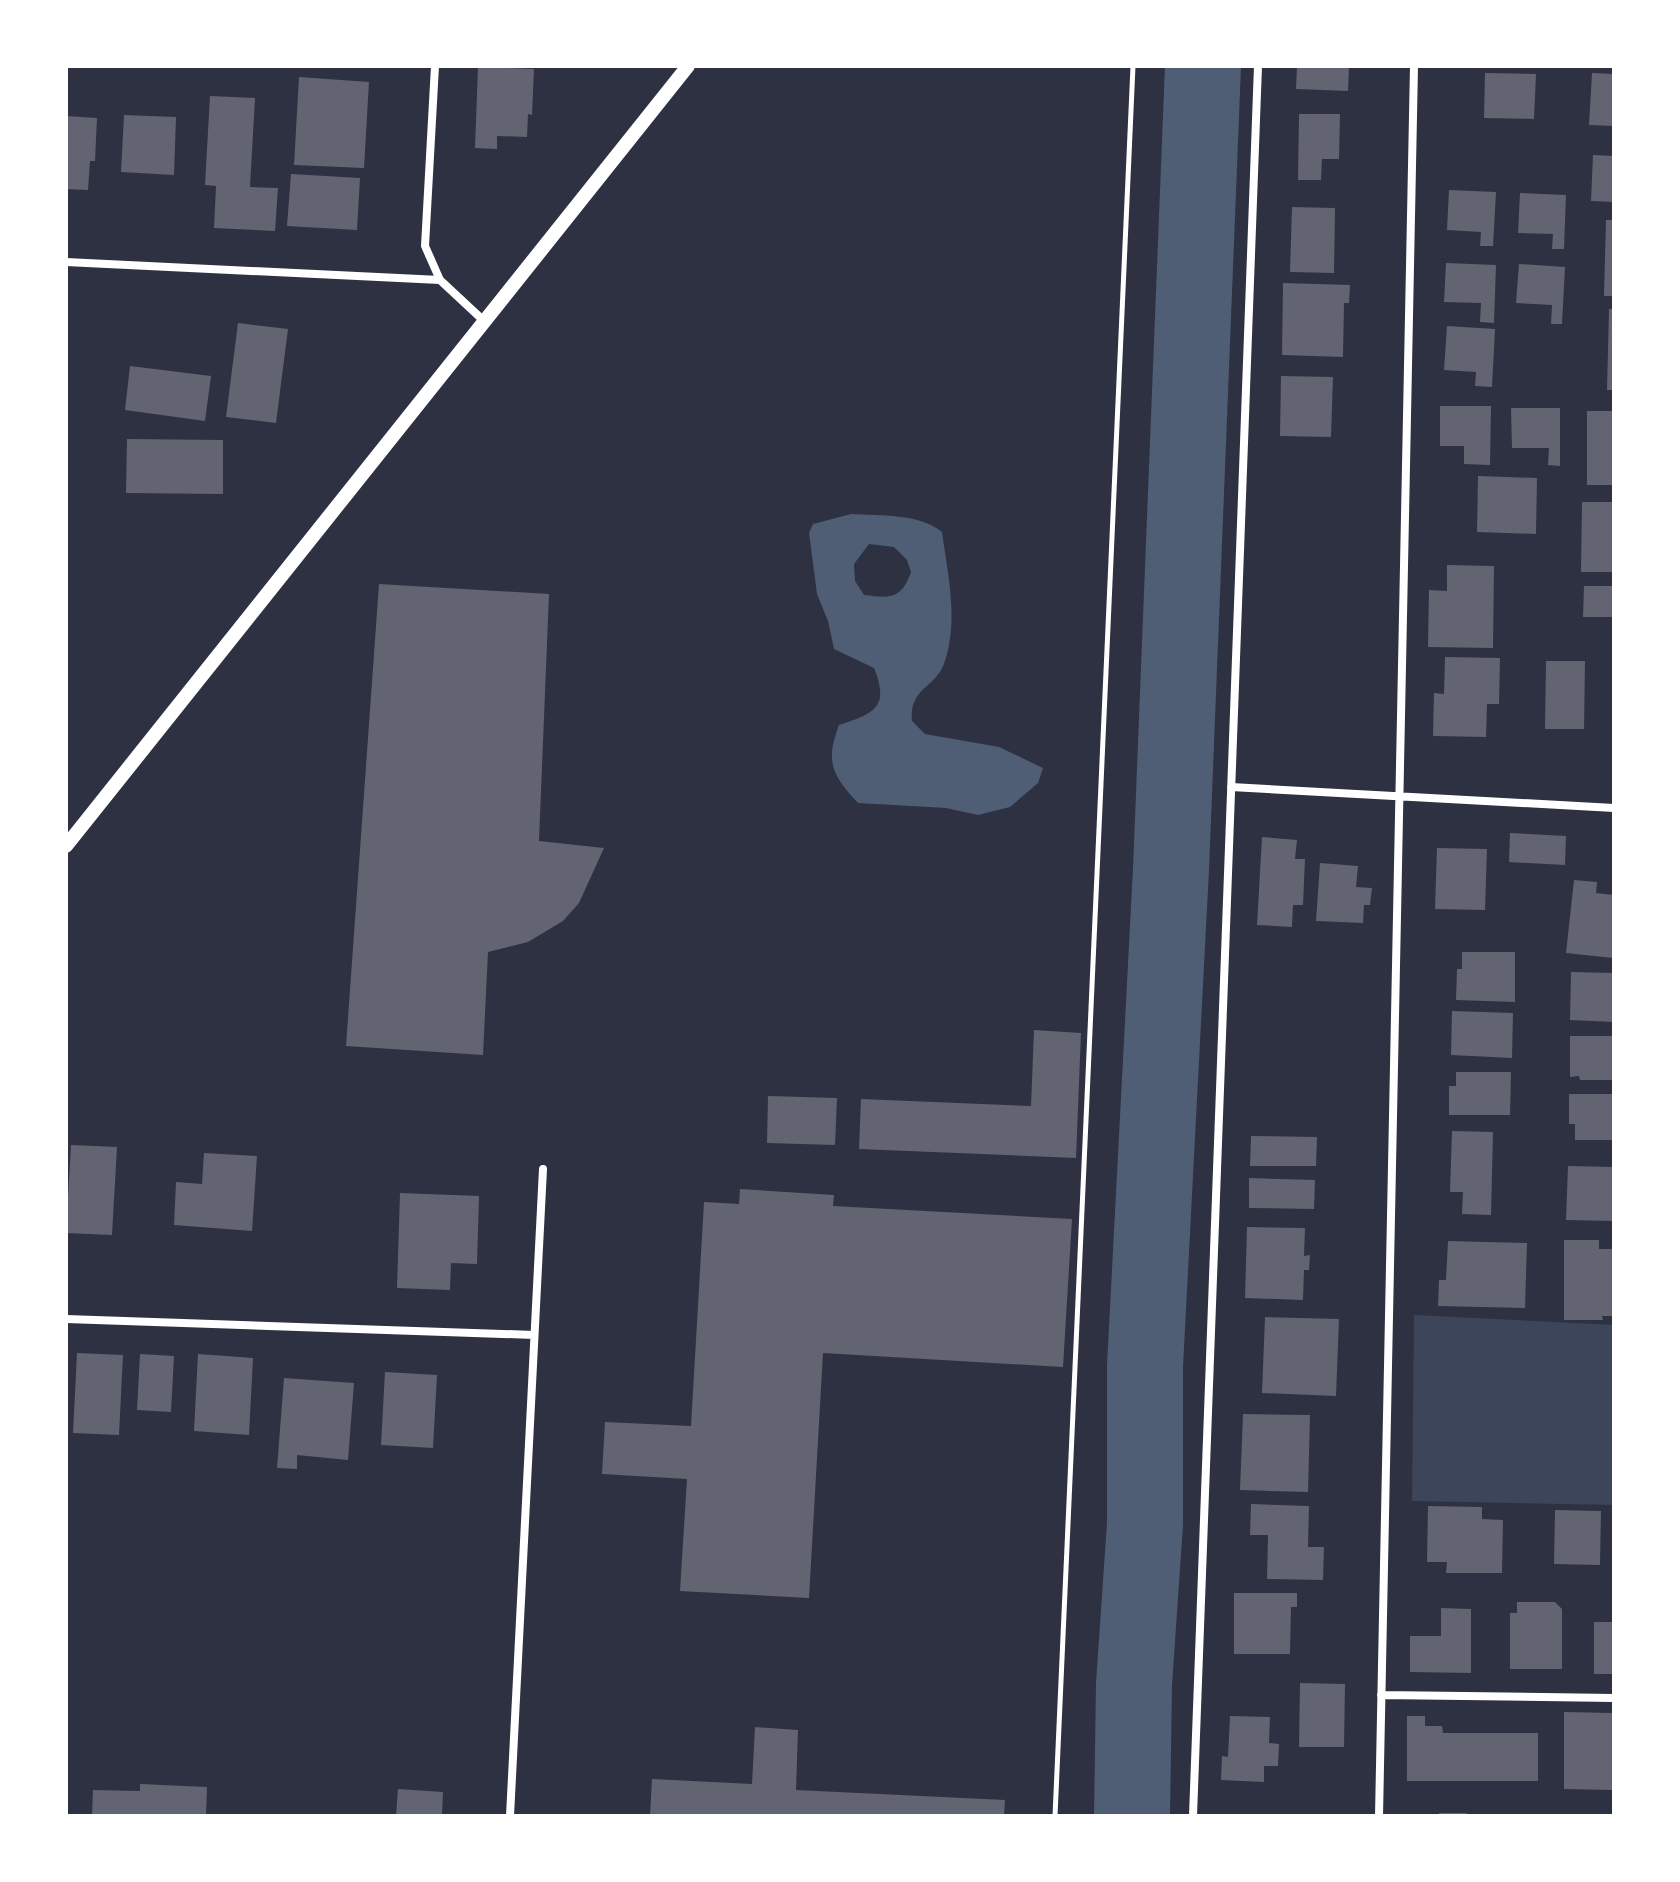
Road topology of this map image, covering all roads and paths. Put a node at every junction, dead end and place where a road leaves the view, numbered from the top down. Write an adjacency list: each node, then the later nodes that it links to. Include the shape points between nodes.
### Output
1 (435, 66): 7 (street, via 425,246)
2 (688, 66): 8 (street)
3 (1133, 66): 19 (path)
4 (1258, 66): 9 (street)
5 (1414, 66): 10 (street)
6 (66, 262): 7 (street)
7 (440, 280): 8 (street)
8 (484, 321): 12 (street)
9 (1231, 787): 10 (street); 20 (street)
10 (1400, 796): 11 (street); 16 (street)
11 (1614, 808)
12 (66, 846)
13 (543, 1169): 15 (street)
14 (66, 1319): 15 (street)
15 (534, 1335): 18 (street)
16 (1381, 1695): 17 (street); 21 (street)
17 (1614, 1698)
18 (510, 1816)
19 (1055, 1816)
20 (1193, 1816)
21 (1379, 1816)

